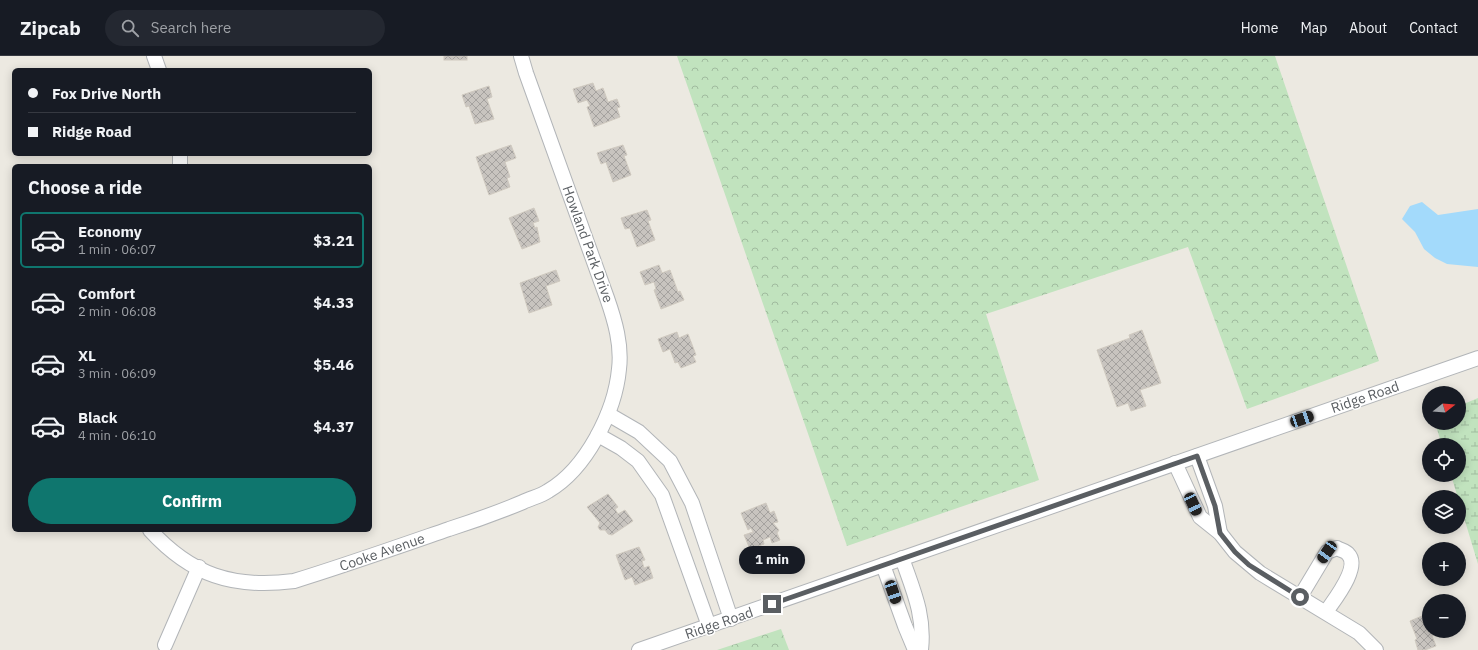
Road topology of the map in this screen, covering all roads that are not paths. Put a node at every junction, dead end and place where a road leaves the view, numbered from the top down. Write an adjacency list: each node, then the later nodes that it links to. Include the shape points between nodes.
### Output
1 (154, 56): 3 (street)
2 (521, 56): 5 (street, Howland Park Drive, via 618,333 619,370)
3 (158, 68)
4 (1478, 358): 7 (street, Ridge Road)
5 (608, 414): 6 (street, Howland Park Drive); 16 (street, via 639,432 670,461 692,503)
6 (598, 435): 13 (street, Cooke Avenue, via 582,460 548,491 495,514 323,572 294,581 268,585 238,583 217,577); 17 (street, via 638,461 662,495)
7 (1197, 456): 8 (street, Ridge Road); 10 (street, via 1215,506)
8 (1175, 464): 10 (street, via 1200,517); 11 (street, Ridge Road)
9 (152, 532): 13 (street, Cooke Avenue, via 174,553)
10 (1220, 533): 14 (street, via 1249,565)
11 (902, 558): 12 (street, Ridge Road); 21 (street, via 920,608 923,634)
12 (883, 565): 16 (street, Ridge Road); 20 (street)
13 (199, 567): 18 (street)
14 (1300, 597): 15 (street); 15 (street, via 1327,552 1337,548 1348,554 1353,563 1351,573)
15 (1326, 612): 22 (street, via 1359,633)
16 (731, 619): 17 (street, Ridge Road)
17 (709, 626): 19 (street, Ridge Road)
18 (165, 645)
19 (639, 650)
20 (916, 650)
21 (921, 650)
22 (1376, 650)

